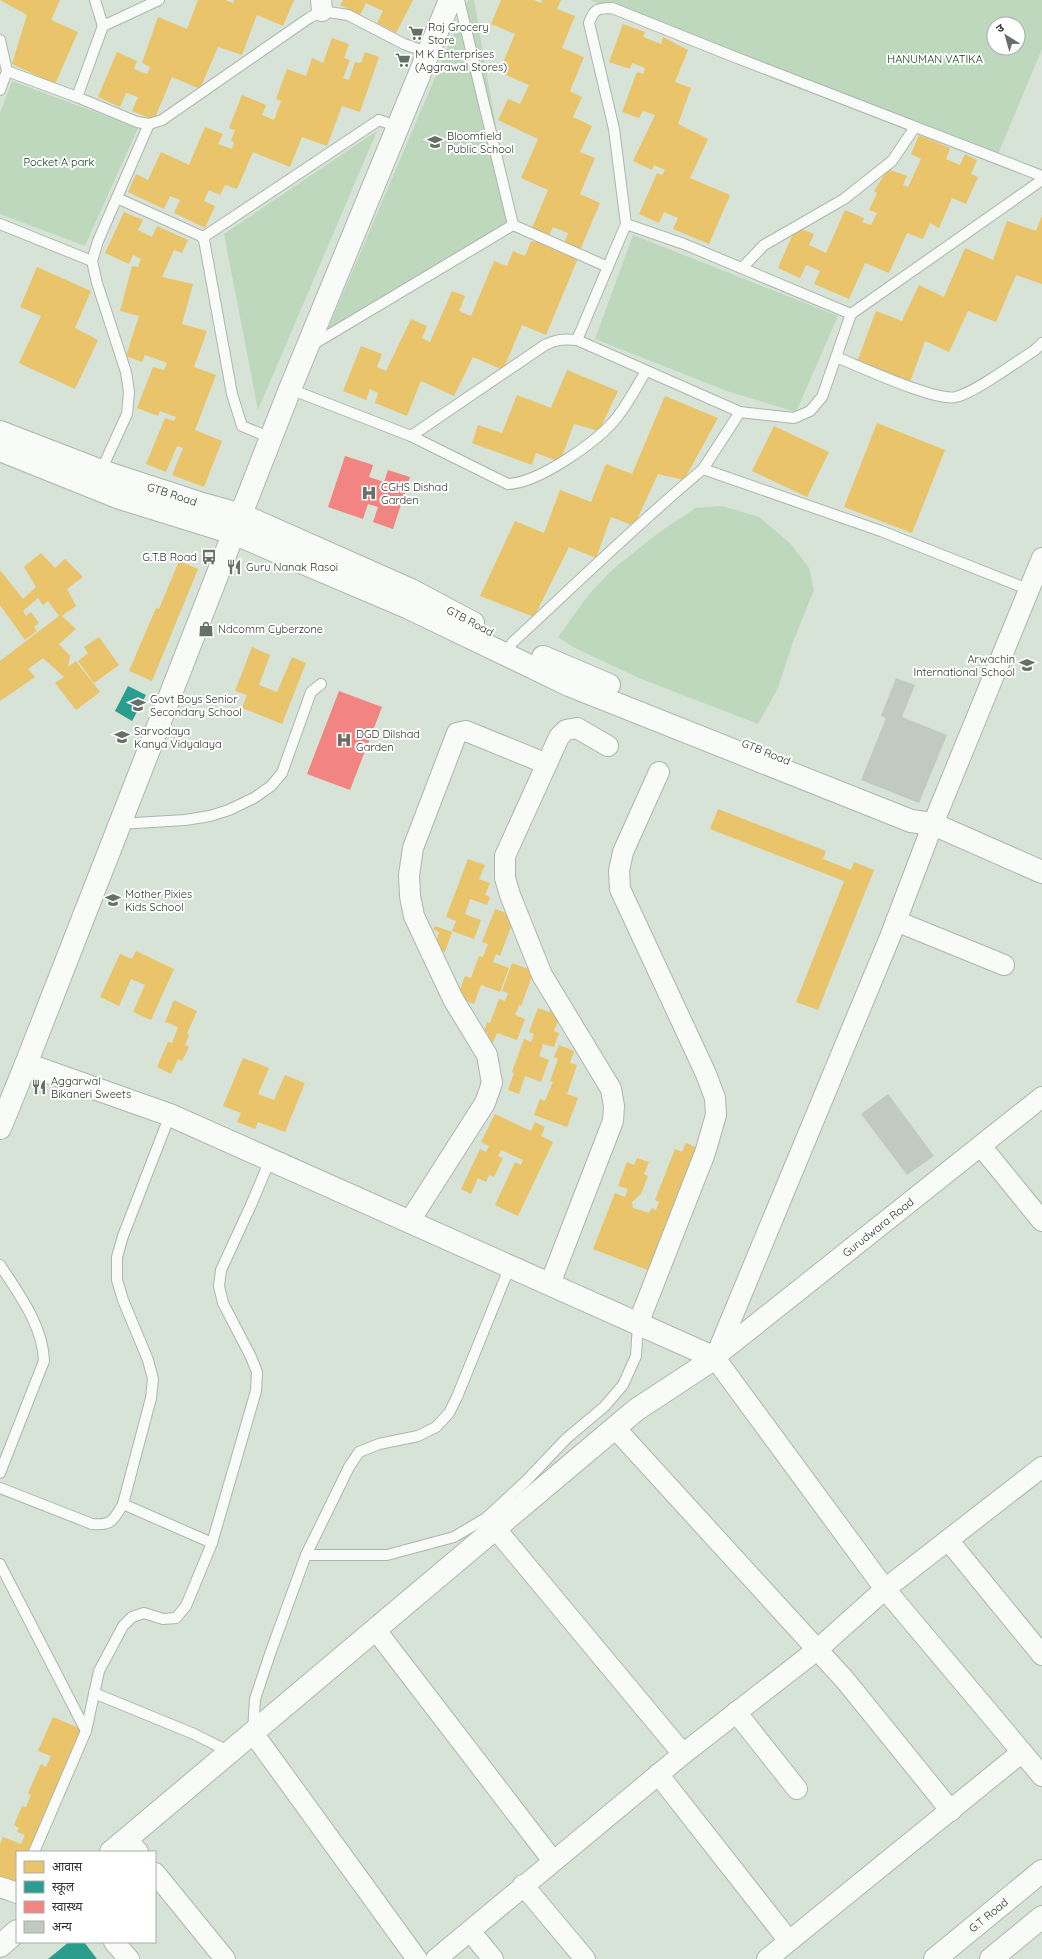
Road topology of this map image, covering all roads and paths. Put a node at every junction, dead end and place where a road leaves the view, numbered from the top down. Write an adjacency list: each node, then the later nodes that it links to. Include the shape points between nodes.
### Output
1 (94, 0): 6 (lane)
2 (159, 0): 6 (lane)
3 (450, 0): 8 (main road)
4 (459, 0): 20 (lane)
5 (322, 6): 8 (lane, via 348,15 404,44); 12 (lane, via 309,18 162,120)
6 (103, 26): 11 (lane)
7 (0, 40): 9 (lane)
8 (429, 53): 13 (main road)
9 (7, 71): 10 (lane); 11 (lane)
10 (0, 90)
11 (77, 97): 12 (lane, via 137,122)
12 (149, 124): 17 (lane)
13 (398, 127): 21 (lane, via 379,120 205,236); 28 (main road)
14 (915, 127): 15 (lane); 19 (lane, via 612,8 600,8 593,13 589,23 614,129); 24 (lane, via 892,161 844,199 764,245)
15 (1042, 176)
16 (1042, 180): 25 (lane)
17 (117, 198): 21 (lane); 22 (lane)
18 (0, 224): 22 (lane)
19 (626, 224): 23 (lane); 24 (lane)
20 (513, 225): 23 (lane); 28 (lane)
21 (201, 236): 35 (lane, via 204,240 232,394 242,426)
22 (92, 261): 38 (lane, via 126,372 129,392 127,414)
23 (608, 267): 26 (lane)
24 (742, 268): 25 (lane)
25 (851, 314): 29 (lane)
26 (576, 340): 30 (lane); 34 (lane, via 557,339 545,345)
27 (1042, 343): 29 (lane, via 1035,350 956,398 933,396)
28 (307, 348): 31 (main road)
29 (836, 357): 32 (lane, via 822,397 810,411 794,418)
30 (646, 371): 32 (lane); 34 (lane, via 604,432 539,475 519,484 508,484)
31 (290, 389): 34 (lane); 35 (main road)
32 (740, 412): 37 (lane)
33 (0, 432): 38 (main road, GTB Road)
34 (411, 436)
35 (271, 438): 39 (main road)
36 (0, 450): 38 (main road, GTB Road)
37 (703, 469): 41 (lane, via 881,531); 42 (lane, via 606,556)
38 (98, 479): 39 (main road, GTB Road, via 120,498)
39 (237, 524): 42 (main road, GTB Road, via 408,608); 47 (main road)
40 (1042, 558): 41 (street)
41 (1030, 590): 48 (street)
42 (509, 649): 48 (main road, GTB Road, via 572,678 917,809)
43 (321, 684): 47 (lane, via 312,692 282,773 271,786 254,798 210,816)
44 (608, 746): 45 (street, via 576,728 566,730 559,737)
45 (547, 764): 59 (street, via 466,731 457,733 413,848 409,875 414,916 453,999 487,1055 492,1083 485,1103); 62 (street, via 505,856 505,878 542,975 611,1089 614,1106 613,1121)
46 (659, 772): 63 (street, via 623,852 619,871 620,888 706,1074 716,1098 716,1115 705,1153)
47 (119, 824): 52 (main road)
48 (933, 824): 49 (main road, GTB Road); 50 (street)
49 (1042, 872)
50 (896, 921): 51 (street); 64 (street)
51 (1004, 965)
52 (26, 1064): 54 (main road); 55 (main road)
53 (1042, 1097): 56 (street, Gurudwara Road)
54 (170, 1115): 57 (main road); 69 (lane, via 117,1257 117,1280 153,1379 151,1398)
55 (0, 1128)
56 (981, 1146): 58 (street); 64 (street, Gurudwara Road)
57 (270, 1160): 59 (main road); 72 (lane, via 221,1270 219,1286 223,1303 251,1357 256,1372 256,1391)
58 (1042, 1221)
59 (409, 1222): 61 (main road)
60 (0, 1265): 67 (lane, via 39,1330 44,1348 44,1362)
61 (510, 1266): 62 (main road); 73 (lane, via 449,1413 436,1427 418,1436 379,1444 359,1452 349,1466)
62 (550, 1284): 63 (main road)
63 (638, 1324): 64 (main road); 73 (lane, via 636,1356 623,1386 486,1518 454,1537 387,1555)
64 (715, 1358): 65 (main road, via 636,1410); 75 (street)
65 (615, 1428): 70 (main road); 77 (street)
66 (1042, 1467): 71 (street)
67 (0, 1473)
68 (0, 1488): 69 (lane, via 92,1524 104,1526 114,1519)
69 (123, 1504): 72 (lane)
70 (495, 1528): 76 (main road); 85 (street)
71 (948, 1540): 75 (street); 78 (street)
72 (212, 1543): 79 (lane, via 186,1606 176,1618 163,1619 144,1613 132,1617 123,1626 99,1671)
73 (306, 1555): 82 (lane, via 255,1699)
74 (0, 1564): 81 (lane)
75 (885, 1589): 77 (street); 84 (street)
76 (375, 1629): 82 (main road); 92 (street)
77 (818, 1650): 80 (street); 89 (street)
78 (1042, 1655)
79 (94, 1693): 81 (lane); 83 (lane, via 194,1734)
80 (736, 1712): 85 (street); 88 (street)
81 (86, 1731): 91 (lane)
82 (253, 1733): 83 (main road); 104 (street)
83 (230, 1752): 90 (main road)
84 (1022, 1752): 87 (street); 89 (street)
85 (683, 1754): 86 (street)
86 (658, 1774): 92 (street); 99 (street)
87 (1042, 1776)
88 (797, 1789)
89 (951, 1810): 99 (street)
90 (126, 1848)
91 (34, 1851)
92 (553, 1861): 95 (street)
93 (1042, 1871): 109 (main road, G.T Road)
94 (156, 1874): 103 (street)
95 (523, 1885): 97 (street); 107 (street)
96 (1042, 1917): 110 (main road)
97 (470, 1931): 105 (street); 106 (street)
98 (16, 1932): 101 (main road)
99 (789, 1941): 108 (street)
100 (115, 1943): 102 (street)
101 (0, 1946)
102 (129, 1959)
103 (225, 1959)
104 (417, 1959)
105 (436, 1959)
106 (492, 1959)
107 (585, 1959)
108 (767, 1959)
109 (935, 1959)
110 (991, 1959)

